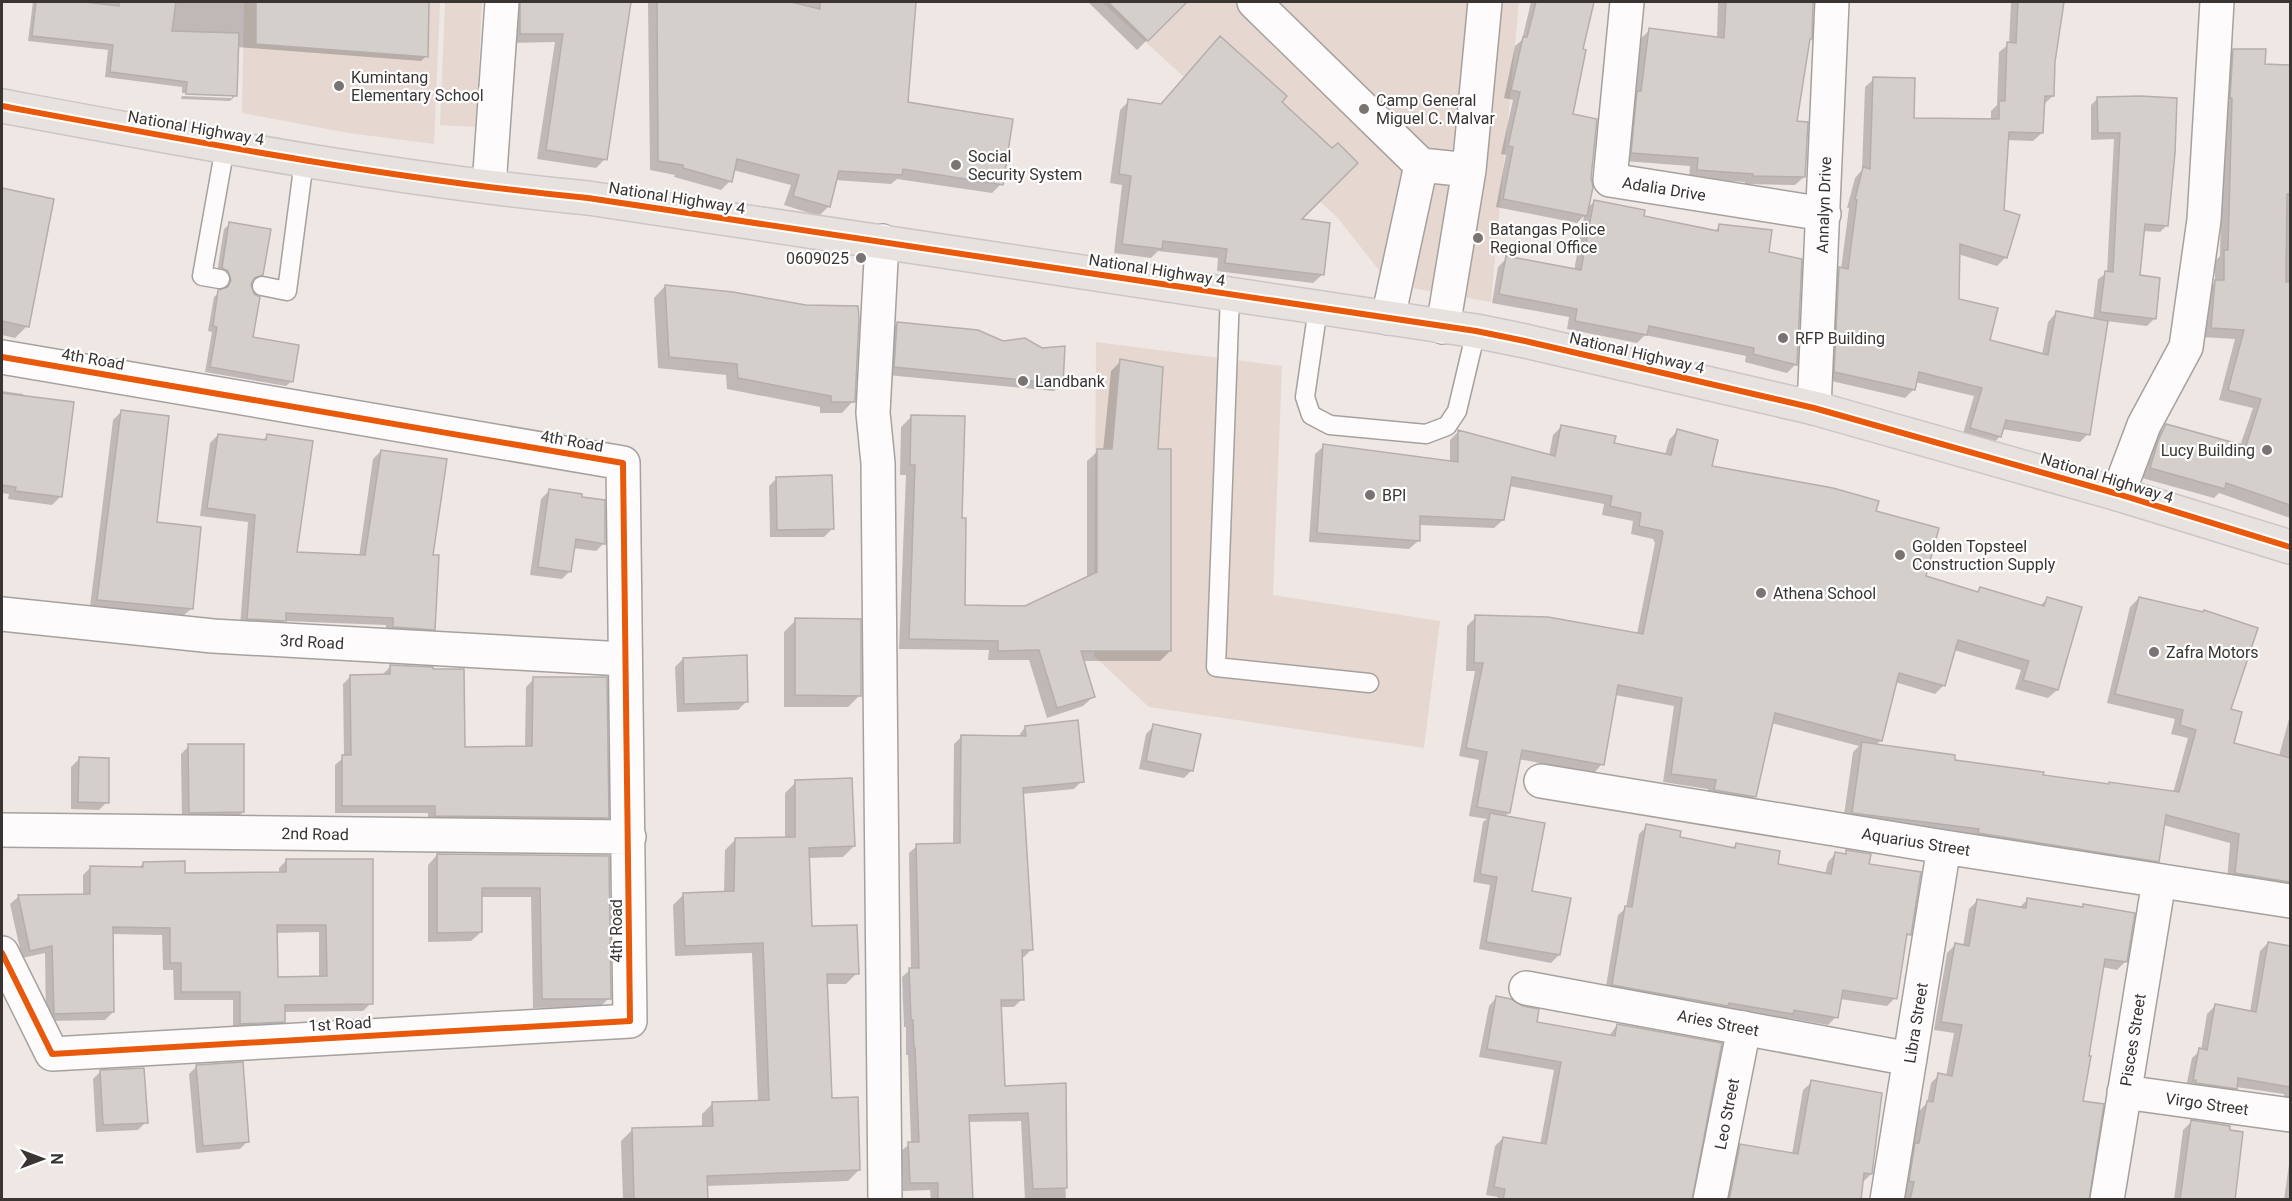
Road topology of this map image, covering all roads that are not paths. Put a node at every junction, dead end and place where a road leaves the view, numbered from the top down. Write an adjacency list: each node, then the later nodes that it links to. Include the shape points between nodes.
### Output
1 (502, 2): 12 (street)
2 (1254, 2): 10 (street)
3 (1485, 2): 11 (street)
4 (1627, 2): 13 (street, Adalia Drive, via 1610,180)
5 (1832, 2): 13 (street, Annalyn Drive)
6 (2217, 2): 24 (street, via 2204,220 2186,347 2144,425)
7 (2, 106): 8 (main road, National Highway 4)
8 (225, 147): 9 (main road, National Highway 4); 15 (lane, via 202,276)
9 (304, 161): 12 (main road, National Highway 4); 16 (lane, via 287,291)
10 (1421, 165): 11 (street); 19 (street)
11 (1469, 170): 20 (street)
12 (489, 186): 14 (main road, National Highway 4)
13 (1824, 214): 23 (street, Annalyn Drive)
14 (882, 241): 17 (main road, National Highway 4); 42 (street, via 873,413 878,463)
15 (220, 279)
16 (262, 286)
17 (1230, 295): 18 (main road, National Highway 4); 28 (lane, via 1216,667)
18 (1318, 308): 19 (main road, National Highway 4); 21 (lane, via 1305,397 1311,415 1330,425 1426,434 1447,426 1457,411)
19 (1388, 318): 20 (main road, National Highway 4)
20 (1443, 327): 21 (main road, National Highway 4)
21 (1476, 331): 23 (main road, National Highway 4)
22 (2, 357): 27 (street, 4th Road, via 623,463)
23 (1814, 408): 24 (main road, National Highway 4)
24 (2118, 494): 25 (main road, National Highway 4)
25 (2290, 547)
26 (2, 614): 27 (street, 3rd Road, via 213,636)
27 (624, 659): 31 (street, 4th Road)
28 (1369, 683)
29 (1541, 781): 32 (street, Aquarius Street)
30 (2, 830): 31 (street, 2nd Road)
31 (629, 837): 37 (street, 4th Road)
32 (1944, 847): 33 (street, Aquarius Street); 39 (street, Libra Street)
33 (2159, 881): 34 (street, Aquarius Street); 40 (street, Pisces Street)
34 (2290, 901)
35 (2, 953): 37 (street, 1st Road, via 52,1054)
36 (1526, 988): 38 (street, Aries Street)
37 (630, 1021)
38 (1743, 1028): 39 (street, Aries Street); 43 (street, Leo Street)
39 (1910, 1059): 44 (street, Libra Street)
40 (2124, 1092): 41 (street, Virgo Street); 45 (street, Pisces Street)
41 (2290, 1115)
42 (885, 1200)
43 (1710, 1200)
44 (1887, 1200)
45 (2107, 1200)

